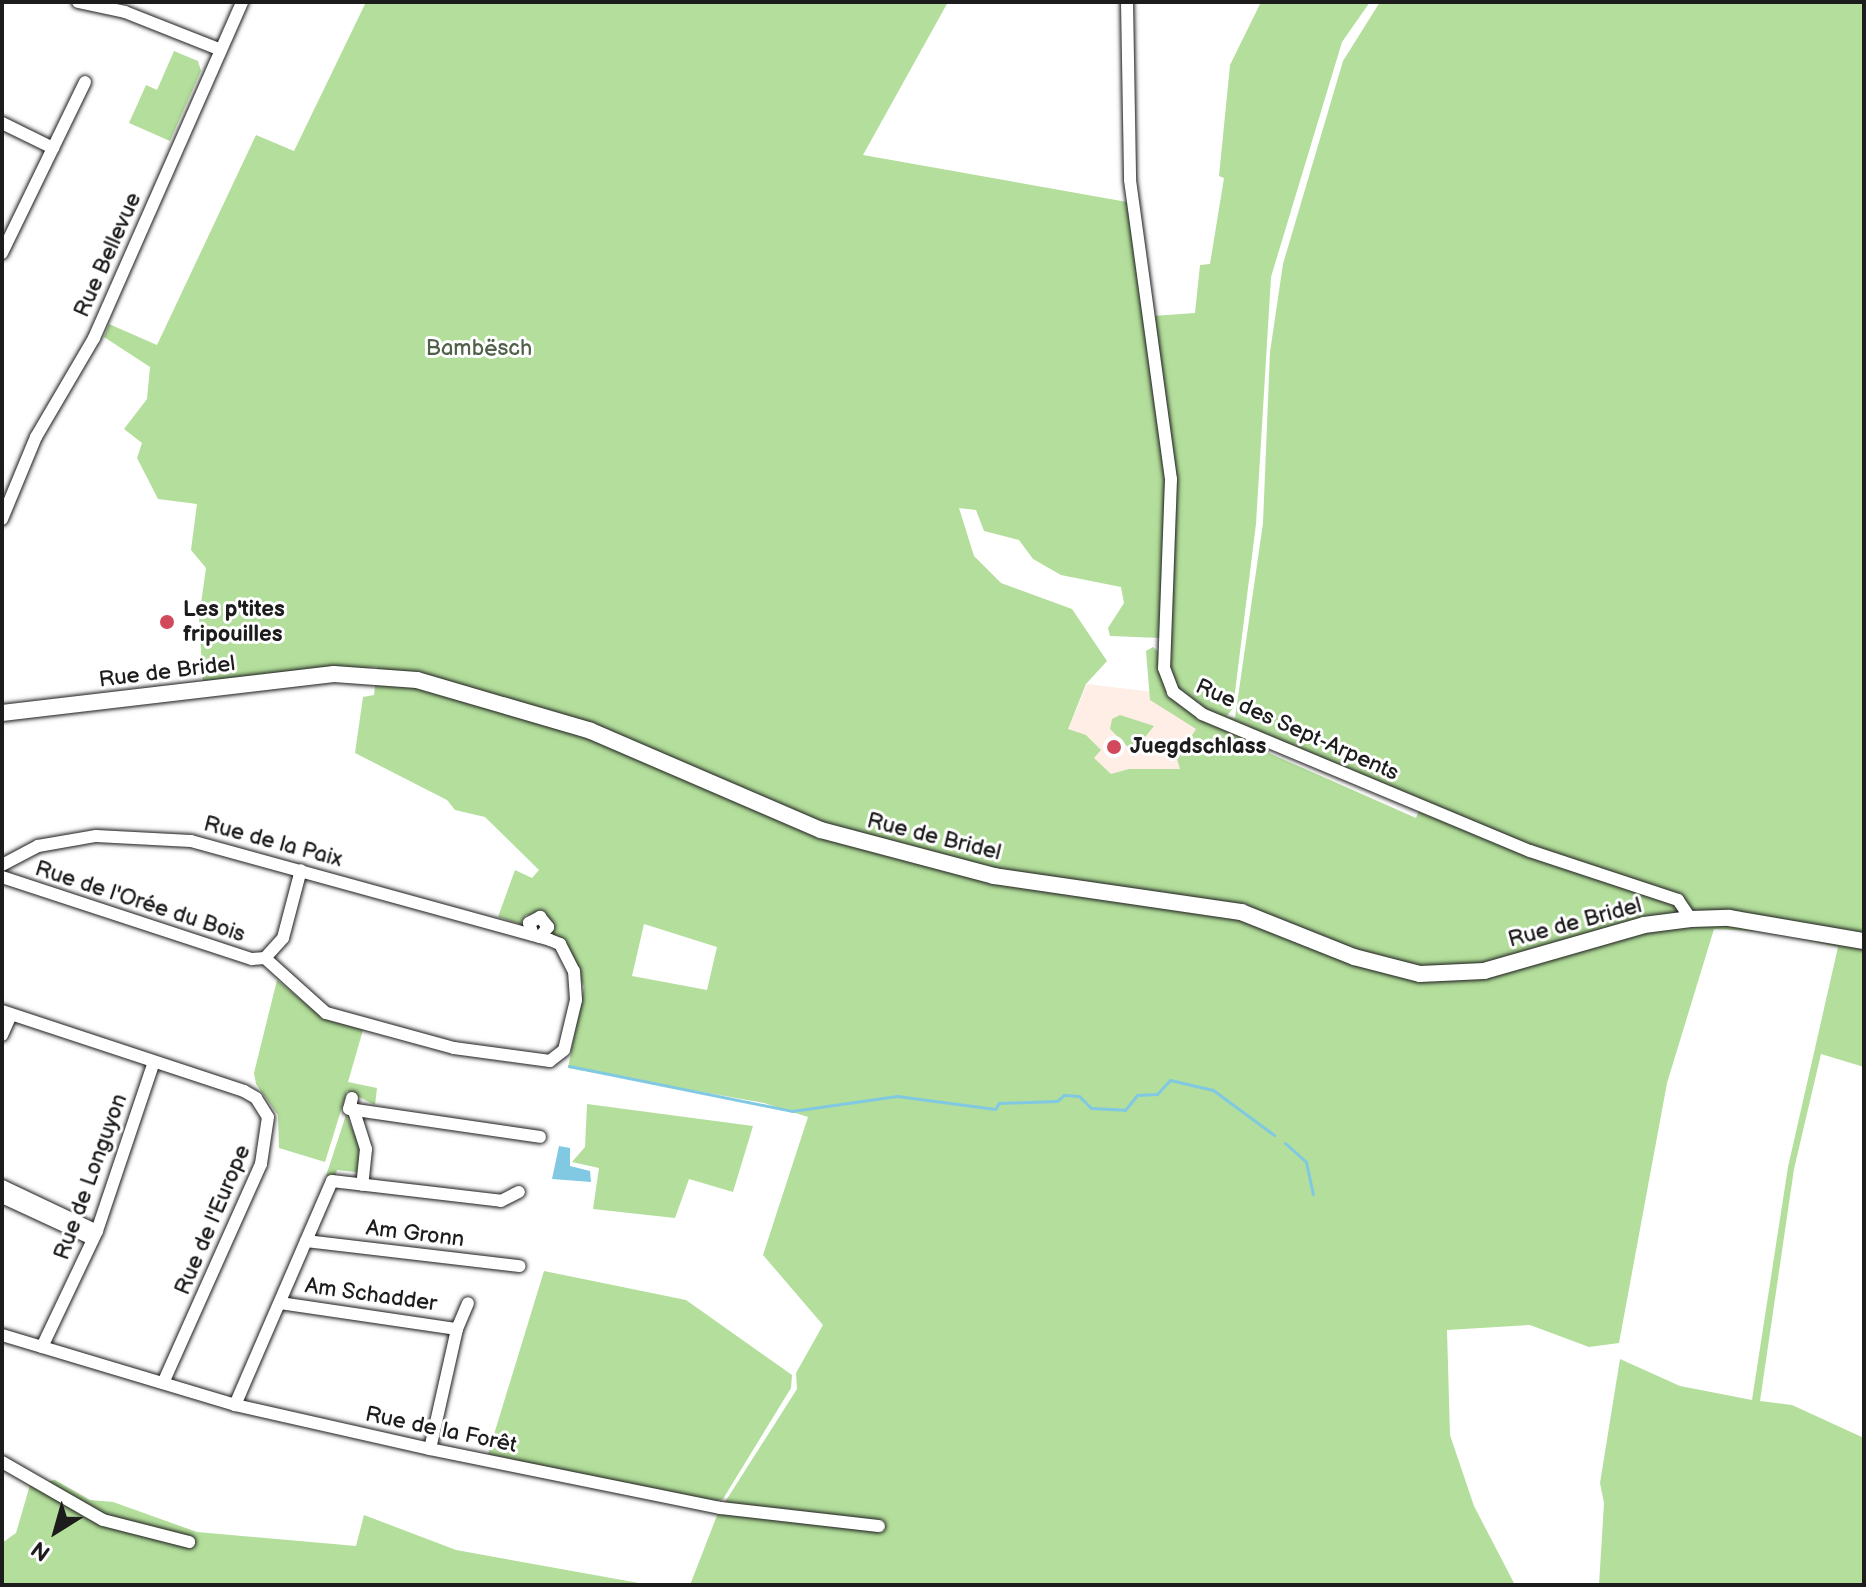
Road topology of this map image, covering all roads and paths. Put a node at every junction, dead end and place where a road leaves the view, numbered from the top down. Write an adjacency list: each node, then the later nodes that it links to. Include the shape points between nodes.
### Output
1 (78, 2): 4 (street, via 125,12)
2 (242, 2): 4 (street, Rue Bellevue)
3 (1127, 2): 14 (street, Rue des Sept-Arpents, via 1130,180 1171,479 1164,668 1173,692 1202,714 1530,851 1678,900)
4 (221, 50): 9 (street, Rue Bellevue, via 94,338 36,437)
5 (85, 82): 7 (street)
6 (2, 123): 7 (street)
7 (53, 148): 8 (street)
8 (2, 253)
9 (2, 519)
10 (2, 713): 14 (main road, Rue de Bridel, via 334,674 417,680 591,731 821,830 994,876 1241,912 1354,957 1420,974 1484,971 1644,925)
11 (2, 865): 12 (street, Rue de la Paix, via 38,846 120,834 191,841)
12 (301, 870): 16 (street, Rue de l'Orée du Bois, via 283,938); 16 (street, Rue de la Paix, via 560,944 577,987 564,1050 550,1061 416,1040 326,1013)
13 (2, 877): 16 (street, Rue de l'Orée du Bois, via 241,957)
14 (1691, 919): 15 (main road, Rue de Bridel, via 1772,924)
15 (1864, 941)
16 (265, 958)
17 (7, 1013): 18 (street); 19 (street, Rue de l'Europe)
18 (2, 1035)
19 (154, 1062): 25 (street, Rue de Longuyon); 33 (street, Rue de l'Europe, via 256,1098 270,1127 242,1211)
20 (540, 1137): 21 (street, Am Gronn, via 352,1103 366,1149)
21 (362, 1185): 23 (street, Am Gronn, via 501,1201); 26 (street, Am Gronn, via 332,1181)
22 (2, 1186): 25 (street)
23 (519, 1192)
24 (2, 1197): 25 (street)
25 (95, 1235): 32 (street, Rue de Longuyon)
26 (306, 1241): 27 (street, Am Gronn); 28 (street, Am Gronn)
27 (520, 1266)
28 (280, 1303): 30 (street, Am Schadder); 34 (street, Am Gronn)
29 (468, 1303): 30 (street, Am Schadder)
30 (457, 1329): 35 (street, Am Schadder)
31 (2, 1335): 32 (street, Rue de la Forêt)
32 (42, 1347): 33 (street, Rue de la Forêt)
33 (163, 1383): 34 (street, Rue de la Forêt)
34 (235, 1405): 35 (street, Rue de la Forêt)
35 (430, 1449): 37 (street, Rue de la Forêt, via 720,1508)
36 (2, 1462): 38 (street, via 103,1520)
37 (879, 1526)
38 (189, 1542)

